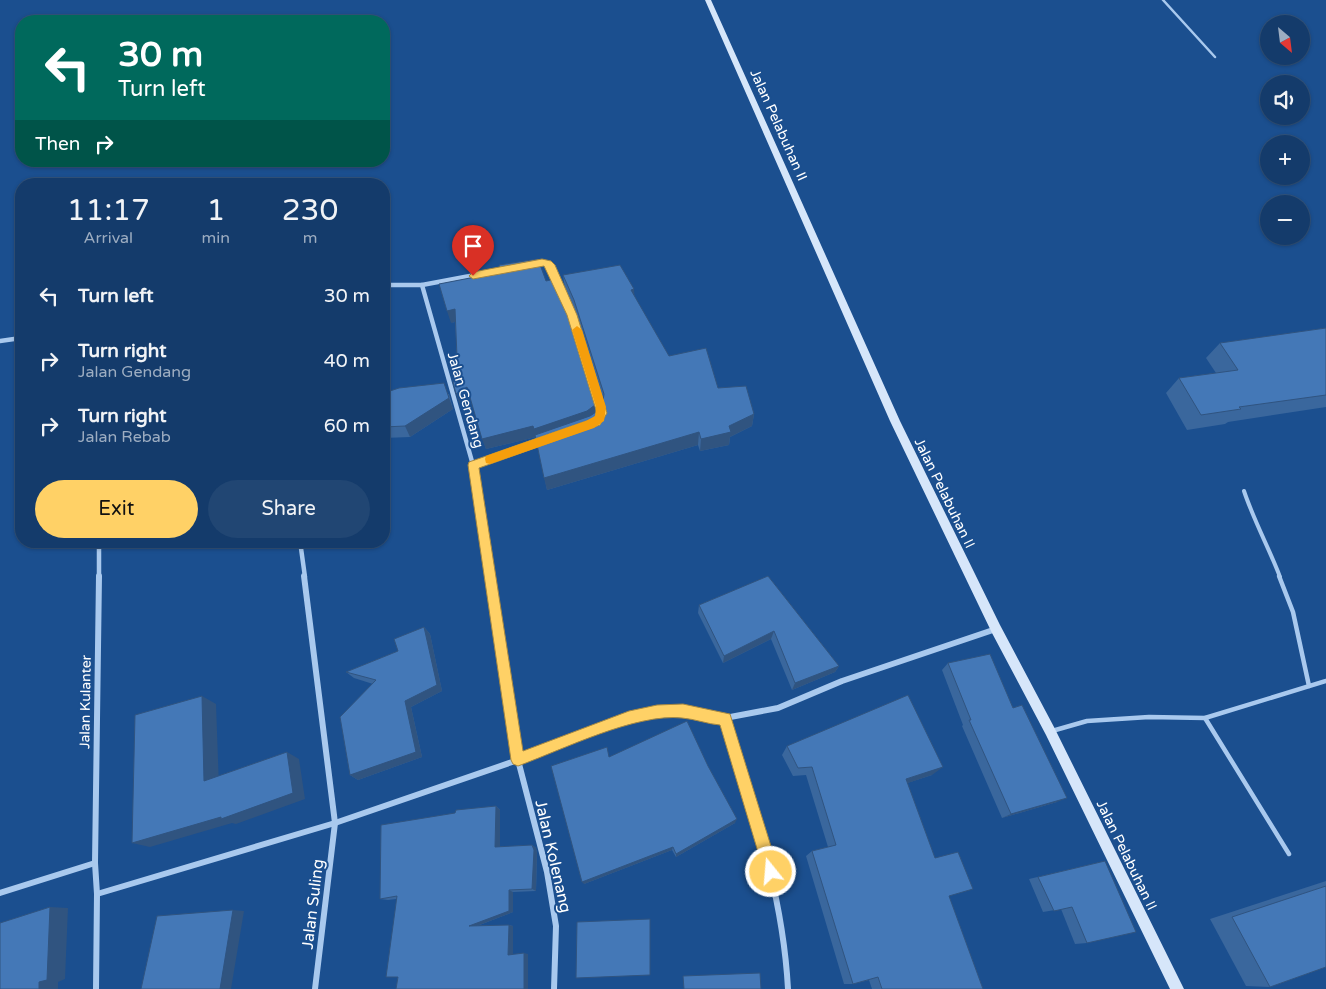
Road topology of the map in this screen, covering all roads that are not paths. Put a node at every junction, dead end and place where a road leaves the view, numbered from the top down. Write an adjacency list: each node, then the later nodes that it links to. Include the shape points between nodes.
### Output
1 (708, 0): 16 (main road, Jalan Pelabuhan II, via 895,421)
2 (1162, 0): 3 (lane)
3 (1215, 57)
4 (533, 264): 10 (street, via 547,263 551,268 572,315 601,407)
5 (514, 268): 7 (street)
6 (390, 285): 7 (street)
7 (422, 286): 12 (street, Jalan Gendang)
8 (15, 339): 9 (street)
9 (0, 341)
10 (600, 418)
11 (545, 440): 12 (street)
12 (473, 465): 22 (street, Jalan Gendang)
13 (1244, 491): 18 (lane, via 1255,524 1270,549 1292,612)
14 (100, 548): 25 (street, Jalan Kulanter)
15 (301, 548): 23 (street, Jalan Suling)
16 (996, 629): 19 (street, via 842,681 778,708); 21 (main road, Jalan Pelabuhan II)
17 (1326, 681): 18 (lane)
18 (1309, 686): 20 (lane)
19 (725, 718): 22 (street, via 683,711 657,712 629,718); 31 (street, via 771,872 783,929)
20 (1205, 718): 21 (lane, via 1087,721); 24 (lane)
21 (1050, 731): 32 (main road, Jalan Pelabuhan II)
22 (518, 760): 23 (street); 30 (street, Jalan Kolenang, via 547,872 556,926)
23 (335, 823): 27 (street); 29 (street, Jalan Suling)
24 (1289, 854)
25 (95, 863): 26 (street); 27 (street, Jalan Kulanter)
26 (0, 893)
27 (97, 894): 28 (street, Jalan Kulanter)
28 (96, 989)
29 (315, 989)
30 (554, 989)
31 (788, 989)
32 (1177, 989)

